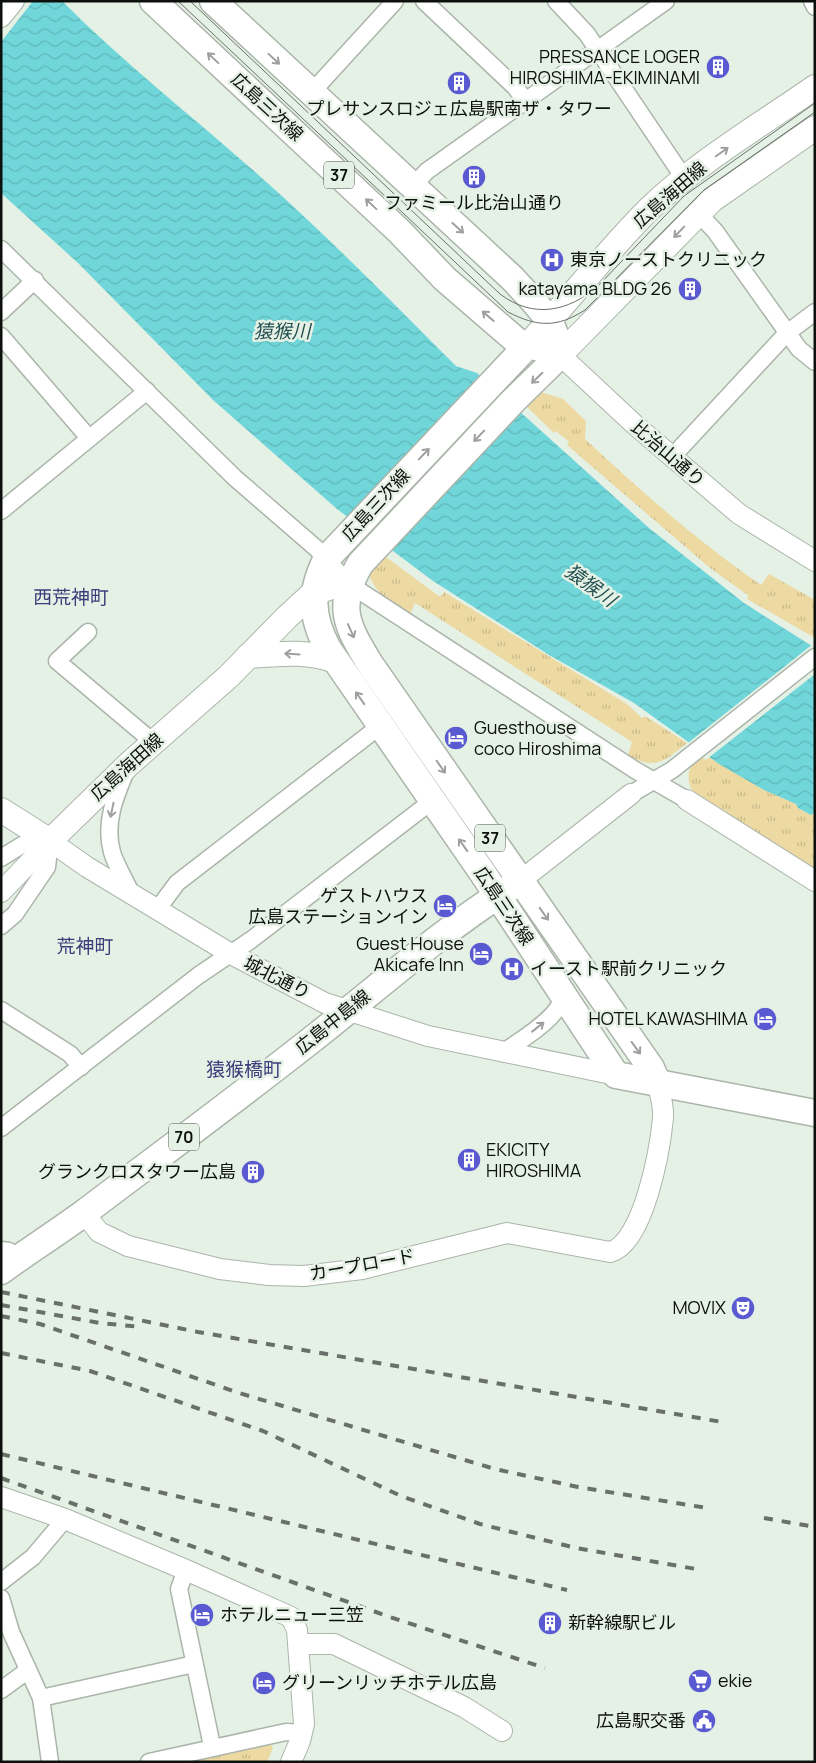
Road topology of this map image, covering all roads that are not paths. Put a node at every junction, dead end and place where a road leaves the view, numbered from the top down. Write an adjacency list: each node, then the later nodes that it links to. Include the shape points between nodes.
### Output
1 (14, 1): 10 (street)
2 (153, 1): 26 (main road, 広島三次線 / 37, one-way to 2, via 445,279 399,231)
3 (213, 1): 13 (main road, 37, one-way to 13)
4 (395, 1): 13 (street)
5 (424, 1): 14 (street)
6 (556, 1): 11 (street, via 587,34)
7 (666, 1): 11 (street)
8 (812, 1): 9 (street)
9 (815, 7)
10 (1, 18)
11 (596, 50): 14 (street); 16 (street)
12 (815, 87): 16 (main road, 広島海田線, one-way to 12)
13 (311, 93): 17 (main road, 37)
14 (525, 100): 17 (street, via 427,171)
15 (815, 128): 18 (main road, 広島海田線)
16 (684, 178): 23 (main road, 広島海田線, via 649,209 580,283)
17 (412, 187): 23 (main road, 37, one-way to 23, via 514,279)
18 (698, 213): 24 (street, via 715,231); 27 (main road, 広島海田線, one-way to 27)
19 (1, 249): 20 (street)
20 (35, 280): 21 (street); 29 (street)
21 (1, 312)
22 (815, 312): 24 (street)
23 (551, 321): 26 (main road, 広島海田線); 27 (main road, 37)
24 (787, 333): 28 (street); 31 (street)
25 (1, 336): 30 (street)
26 (525, 348): 27 (street); 33 (main road, 広島三次線 / 37, one-way to 26)
27 (560, 355): 31 (street, 比治山通り); 35 (main road, 広島三次線 / 37, one-way to 35, via 374,546)
28 (815, 362)
29 (147, 391): 30 (street); 33 (street, via 235,478)
30 (89, 438): 32 (street)
31 (672, 457): 34 (street, 比治山通り, via 739,514)
32 (1, 511)
33 (327, 558): 35 (street); 36 (main road, 広島三次線 / 37, via 318,574)
34 (815, 561)
35 (349, 584): 36 (main road, 広島海田線); 44 (street); 51 (main road, 広島三次線 / 37, one-way to 51, via 345,609 353,636)
36 (314, 593): 38 (main road, 広島海田線); 40 (main road, 広島三次線 / 37, via 315,616 321,637)
37 (88, 632): 42 (street, via 58,660)
38 (248, 656): 40 (main road, one-way to 38, via 288,653); 42 (main road, 広島海田線)
39 (815, 657): 44 (street, via 672,770)
40 (335, 662): 41 (main road, 広島三次線 / 37, one-way to 40)
41 (380, 726): 47 (main road, 広島三次線 / 37); 56 (street, via 177,883)
42 (154, 742): 43 (main road, 広島海田線)
43 (128, 764): 49 (main road, 広島海田線); 54 (street, one-way to 54, via 111,811 109,835 112,852)
44 (653, 780): 45 (street); 46 (street)
45 (631, 794): 51 (street)
46 (686, 800): 52 (street)
47 (432, 801): 55 (main road, 広島三次線 / 37, one-way to 47); 58 (street)
48 (1, 810): 49 (main road)
49 (50, 841): 50 (street, via 22,845); 53 (street); 54 (street, 城北通り); 57 (street, via 47,868 15,914)
50 (1, 858)
51 (520, 881): 55 (main road, 広島中島線 / 70); 65 (main road, 広島三次線 / 37, one-way to 65, via 651,1068)
52 (815, 881)
53 (1, 892)
54 (132, 895): 56 (street, 城北通り)
55 (498, 896): 59 (main road, 広島三次線 / 37); 61 (main road, 広島中島線 / 70)
56 (157, 910): 58 (street, 城北通り)
57 (1, 926)
58 (231, 954): 61 (street, 城北通り, via 325,1002); 63 (street)
59 (562, 993): 62 (street, one-way to 59, via 556,1012 562,1003); 64 (main road, 広島三次線 / 37)
60 (1, 1010): 63 (street, via 70,1054)
61 (348, 1010): 62 (street, 城北通り, via 428,1036); 68 (main road, 広島中島線 / 70)
62 (502, 1053): 64 (street, 城北通り)
63 (81, 1067): 67 (street)
64 (616, 1075): 65 (main road)
65 (658, 1084): 66 (main road); 68 (street, カープロード, via 663,1117 649,1185 638,1223 628,1239 610,1252 507,1233 362,1269 304,1276 270,1275 220,1268 128,1246 100,1232)
66 (815, 1113)
67 (1, 1128)
68 (84, 1214): 69 (main road, 広島中島線 / 70)
69 (7, 1260)
70 (1, 1497): 71 (street)
71 (65, 1519): 72 (street); 73 (street, via 33,1557)
72 (186, 1570): 76 (street, via 286,1613 297,1630); 77 (street, via 179,1589)
73 (1, 1582)
74 (1, 1598): 75 (street)
75 (6, 1636): 78 (street)
76 (299, 1644): 81 (street, via 334,1644 464,1707); 82 (street)
77 (194, 1664): 80 (street); 83 (street)
78 (27, 1671): 79 (street); 80 (street)
79 (1, 1690)
80 (41, 1698): 84 (street)
81 (502, 1730)
82 (303, 1733): 83 (street, via 286,1732); 86 (street)
83 (212, 1746): 85 (street)
84 (50, 1762)
85 (149, 1762)
86 (291, 1762)

